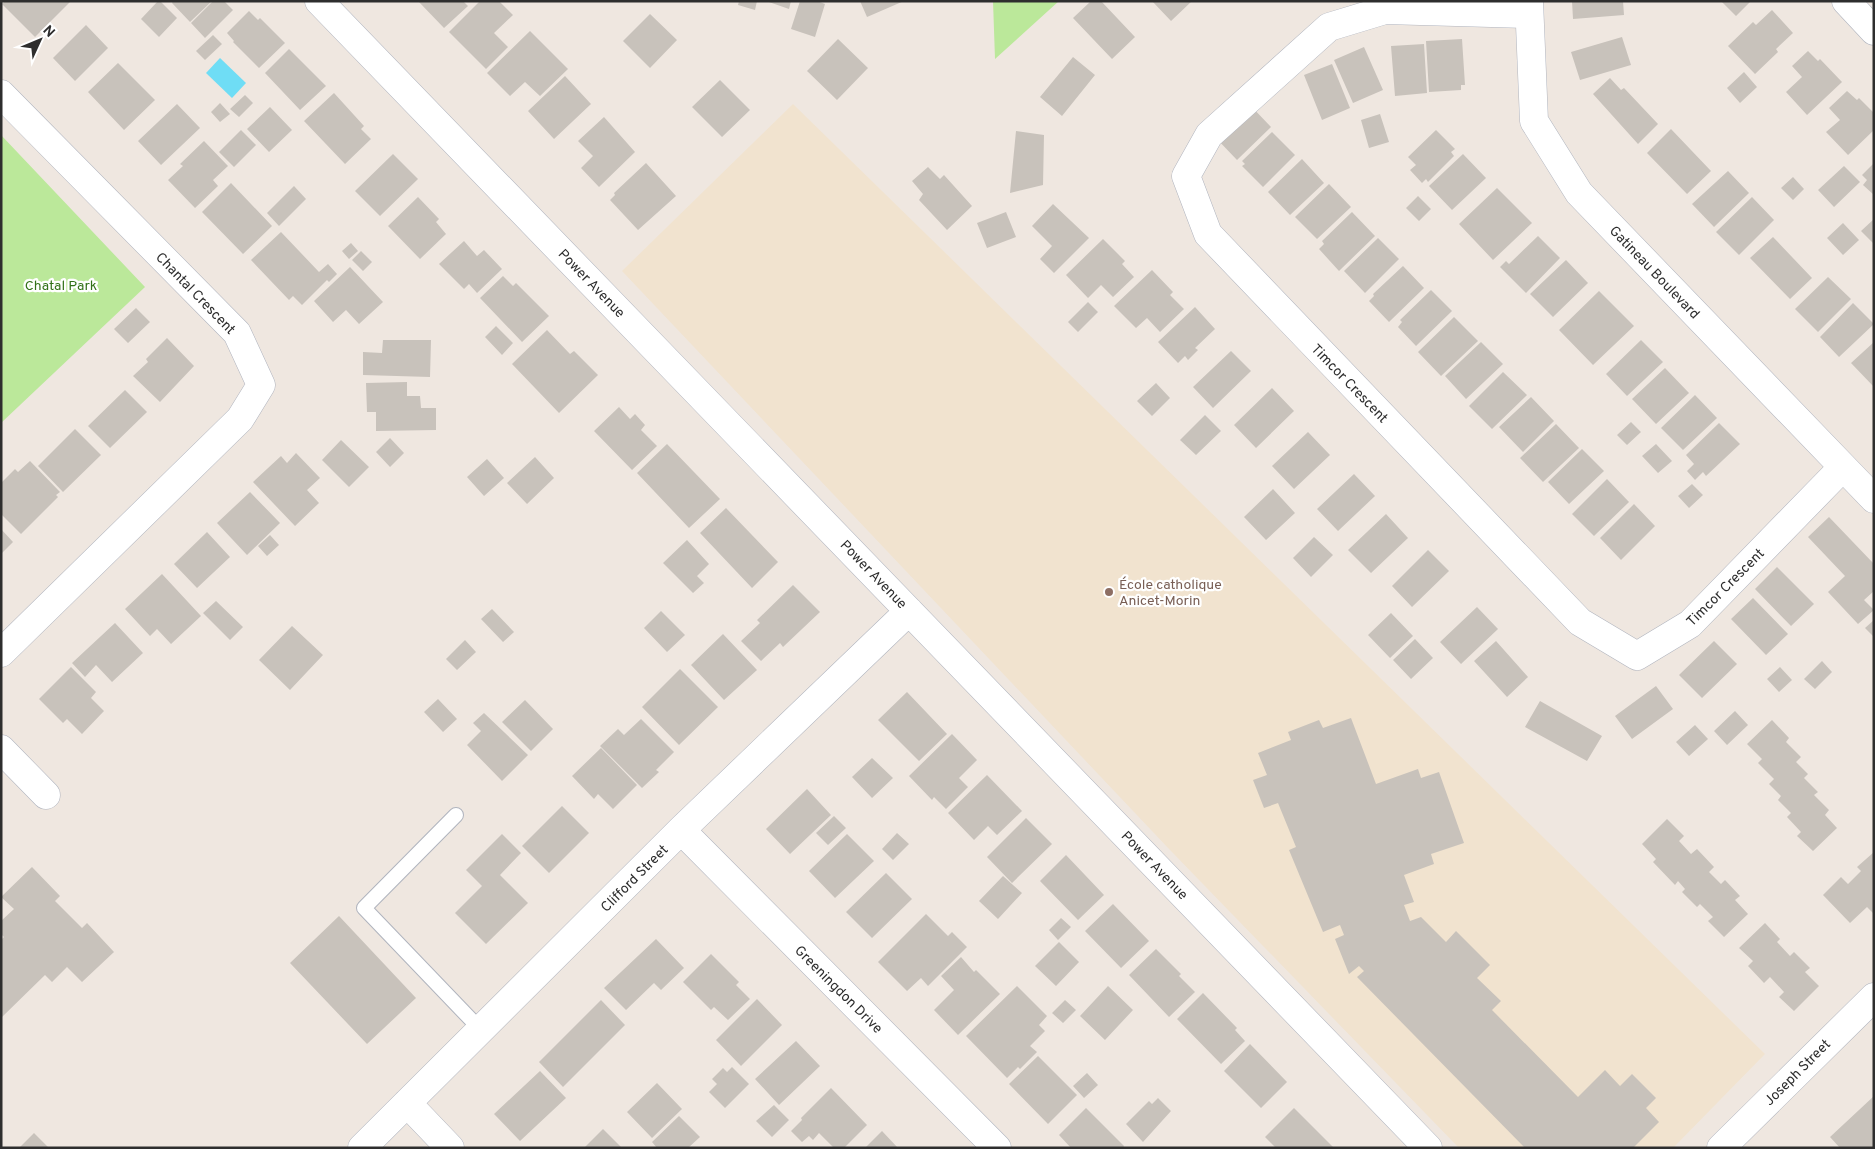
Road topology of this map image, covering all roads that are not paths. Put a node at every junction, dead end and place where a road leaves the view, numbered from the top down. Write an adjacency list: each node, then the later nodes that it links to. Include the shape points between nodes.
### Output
1 (319, 1): 8 (street, Power Avenue)
2 (1846, 1): 4 (street)
3 (1529, 8): 6 (street, Gatineau Boulevard, via 1534,122 1579,193); 6 (street, Timcor Crescent, via 1385,10 1330,27 1209,135 1186,176 1208,234 1580,622 1637,656 1690,624)
4 (1874, 31)
5 (1, 94): 9 (street, Chantal Crescent, via 237,333 261,385 240,419)
6 (1843, 467): 7 (street, Gatineau Boulevard)
7 (1874, 499)
8 (909, 611): 13 (street, Clifford Street); 20 (street, Power Avenue)
9 (1, 654)
10 (1, 749): 11 (street)
11 (46, 795)
12 (456, 815): 15 (lane, via 364,908)
13 (681, 830): 15 (street, Clifford Street); 19 (street, Greeningdon Drive)
14 (1874, 996): 21 (street, Joseph Street)
15 (481, 1030): 16 (street, Clifford Street)
16 (407, 1103): 17 (street, Clifford Street); 18 (street)
17 (362, 1148)
18 (450, 1148)
19 (997, 1148)
20 (1428, 1148)
21 (1721, 1148)

